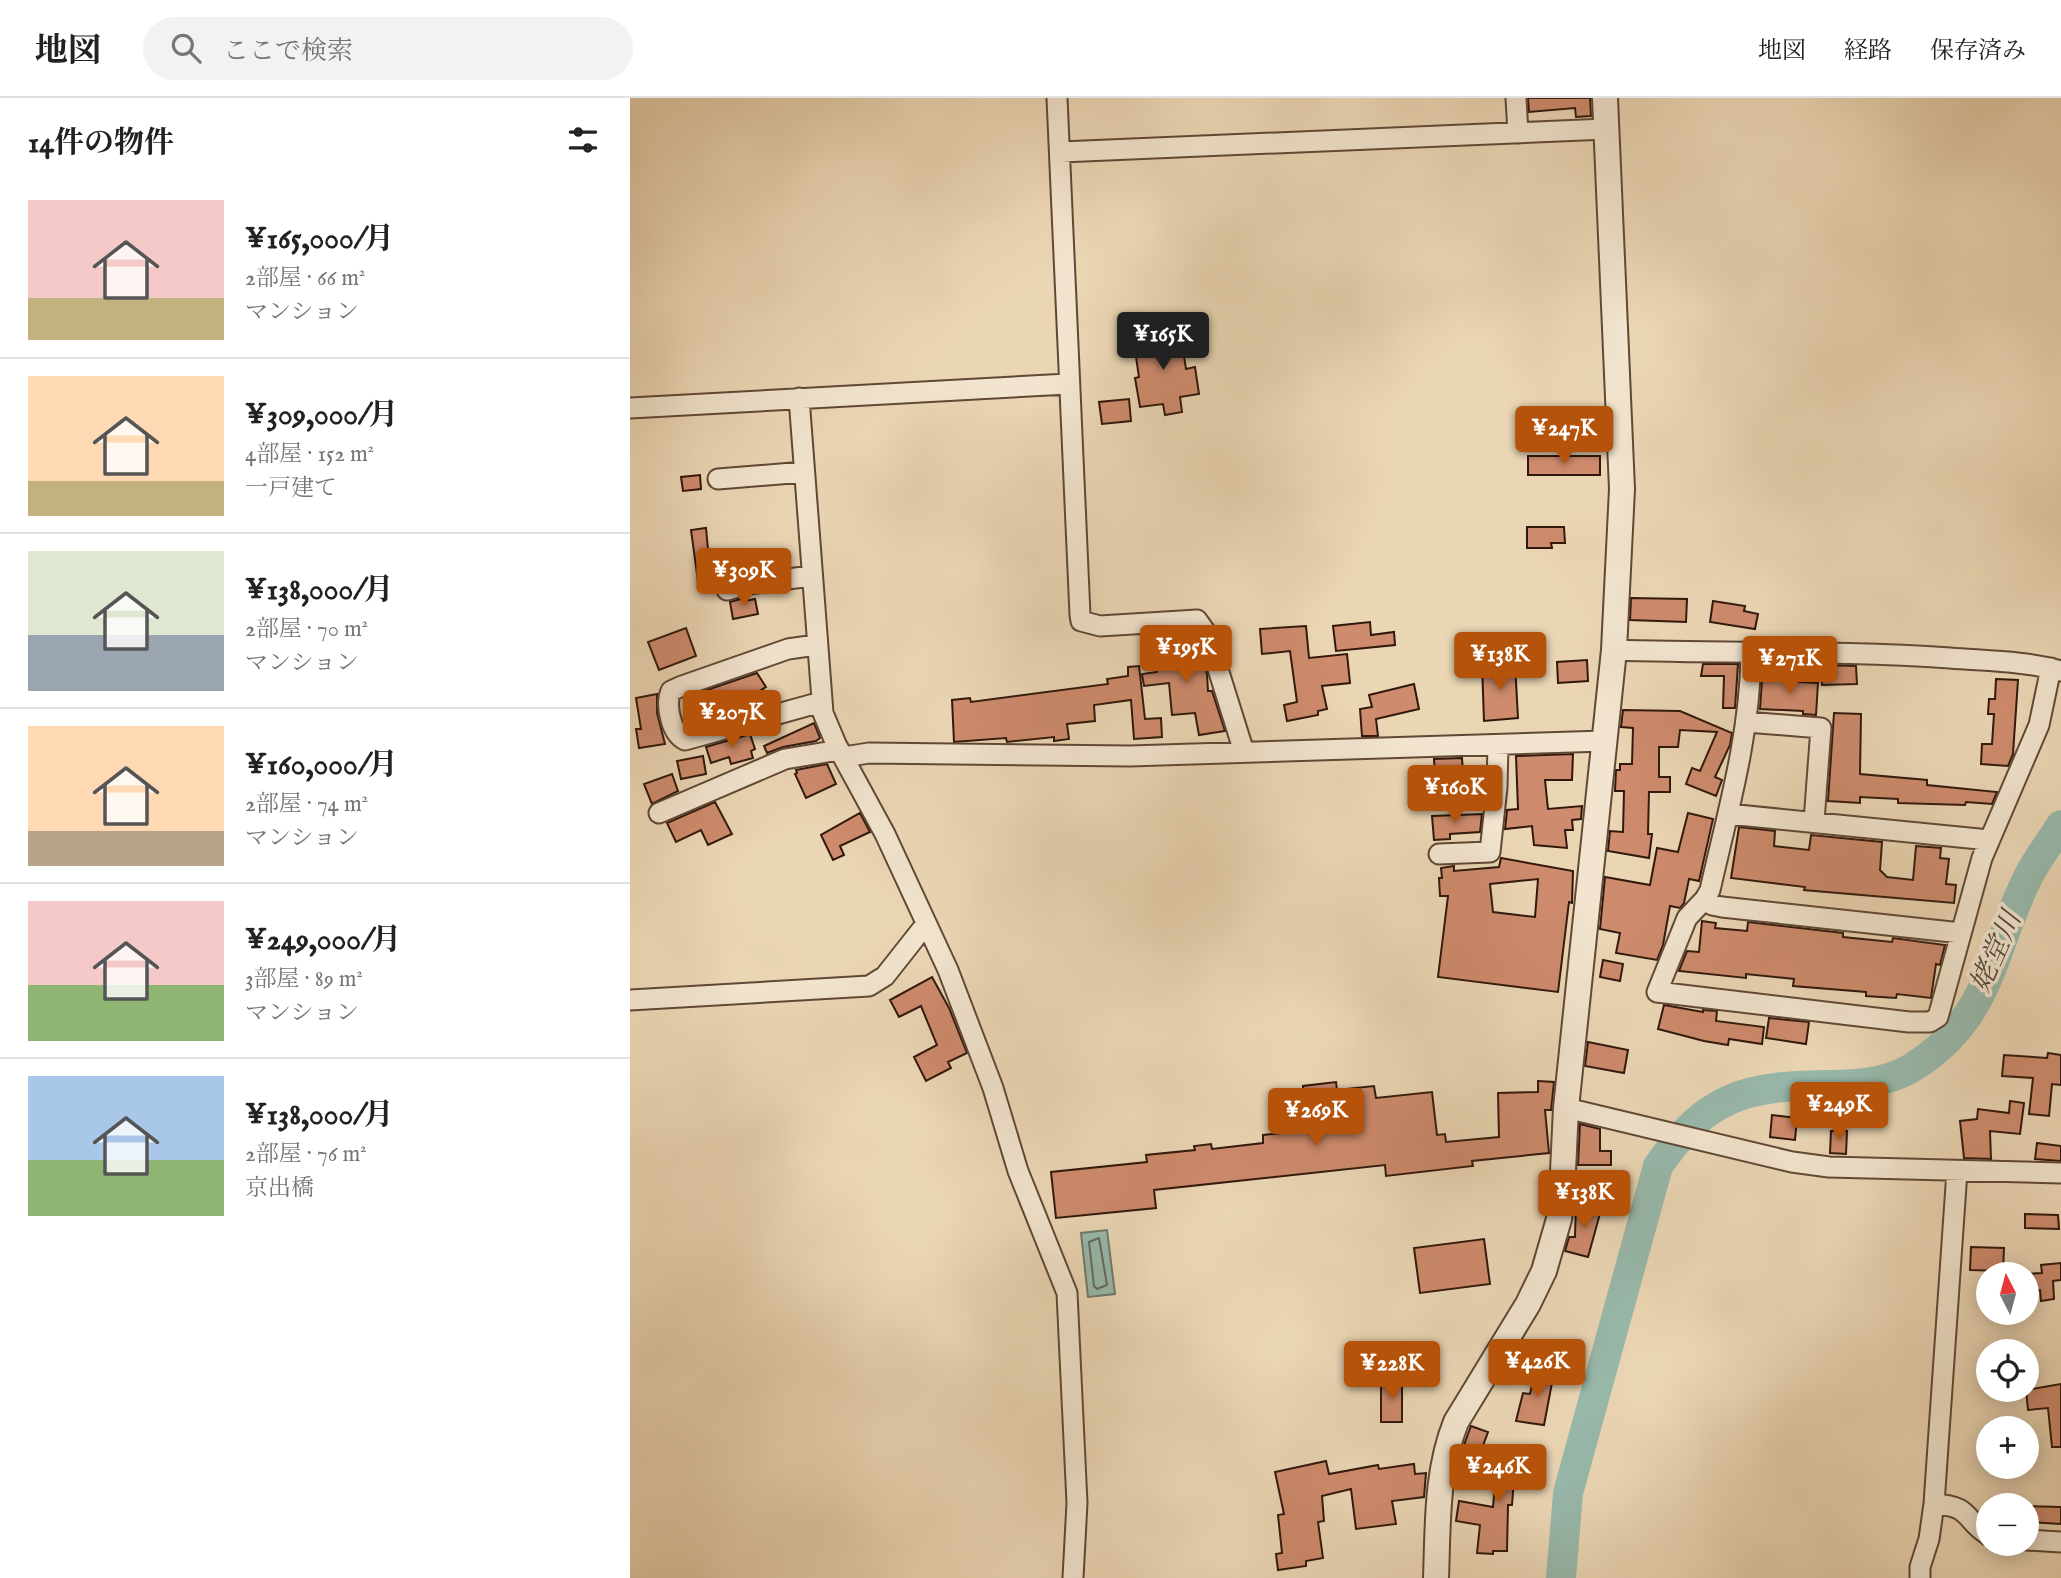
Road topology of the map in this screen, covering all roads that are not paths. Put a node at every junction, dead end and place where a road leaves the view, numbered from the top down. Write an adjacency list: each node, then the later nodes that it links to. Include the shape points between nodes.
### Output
1 (1057, 98): 6 (street)
2 (1516, 98): 5 (street)
3 (1605, 98): 4 (street)
4 (1606, 129): 5 (street); 15 (street, via 1622,489)
5 (1518, 133): 6 (street)
6 (1060, 152): 7 (street)
7 (1068, 384): 8 (street); 22 (street, via 1081,621 1100,626 1197,620 1207,634)
8 (799, 398): 9 (street); 10 (street)
9 (630, 408)
10 (804, 472): 11 (street); 12 (street)
11 (718, 480)
12 (811, 576): 13 (street); 14 (street)
13 (727, 590)
14 (816, 645): 18 (street); 18 (street, via 788,649 682,686 671,691 667,702 677,734 685,740)
15 (1614, 650): 16 (street); 20 (street)
16 (1751, 654): 17 (street, via 1879,653); 19 (street)
17 (2056, 670): 27 (street, via 2039,725)
18 (821, 702): 23 (street)
19 (1747, 722): 25 (street); 26 (street, via 1821,729)
20 (1605, 741): 21 (street); 33 (street)
21 (1498, 745): 22 (street); 28 (street, via 1490,852)
22 (1244, 752): 23 (street, via 1130,756)
23 (842, 753): 24 (street, via 820,751 785,759); 30 (street)
24 (659, 813)
25 (1728, 814): 26 (street); 29 (street)
26 (1814, 821): 27 (street)
27 (1989, 840): 31 (street)
28 (1440, 854)
29 (1705, 899): 31 (street, via 1722,907); 31 (street, via 1687,918 1673,949 1658,987 1662,995 1930,1022 1938,1017)
30 (926, 924): 32 (street, via 885,976 869,986); 40 (street, via 948,970 1011,1152 1067,1293 1077,1503)
31 (1961, 933)
32 (630, 1000)
33 (1566, 1108): 34 (street, via 1781,1160 1829,1167); 41 (street, via 1562,1192 1550,1254 1528,1304 1456,1422 1444,1456)
34 (1957, 1171): 35 (street); 36 (street)
35 (2061, 1173)
36 (1934, 1504): 37 (street, via 1963,1510); 42 (street)
37 (1976, 1523)
38 (2039, 1541): 39 (street)
39 (2061, 1542)
40 (1073, 1578)
41 (1436, 1578)
42 (1920, 1578)

